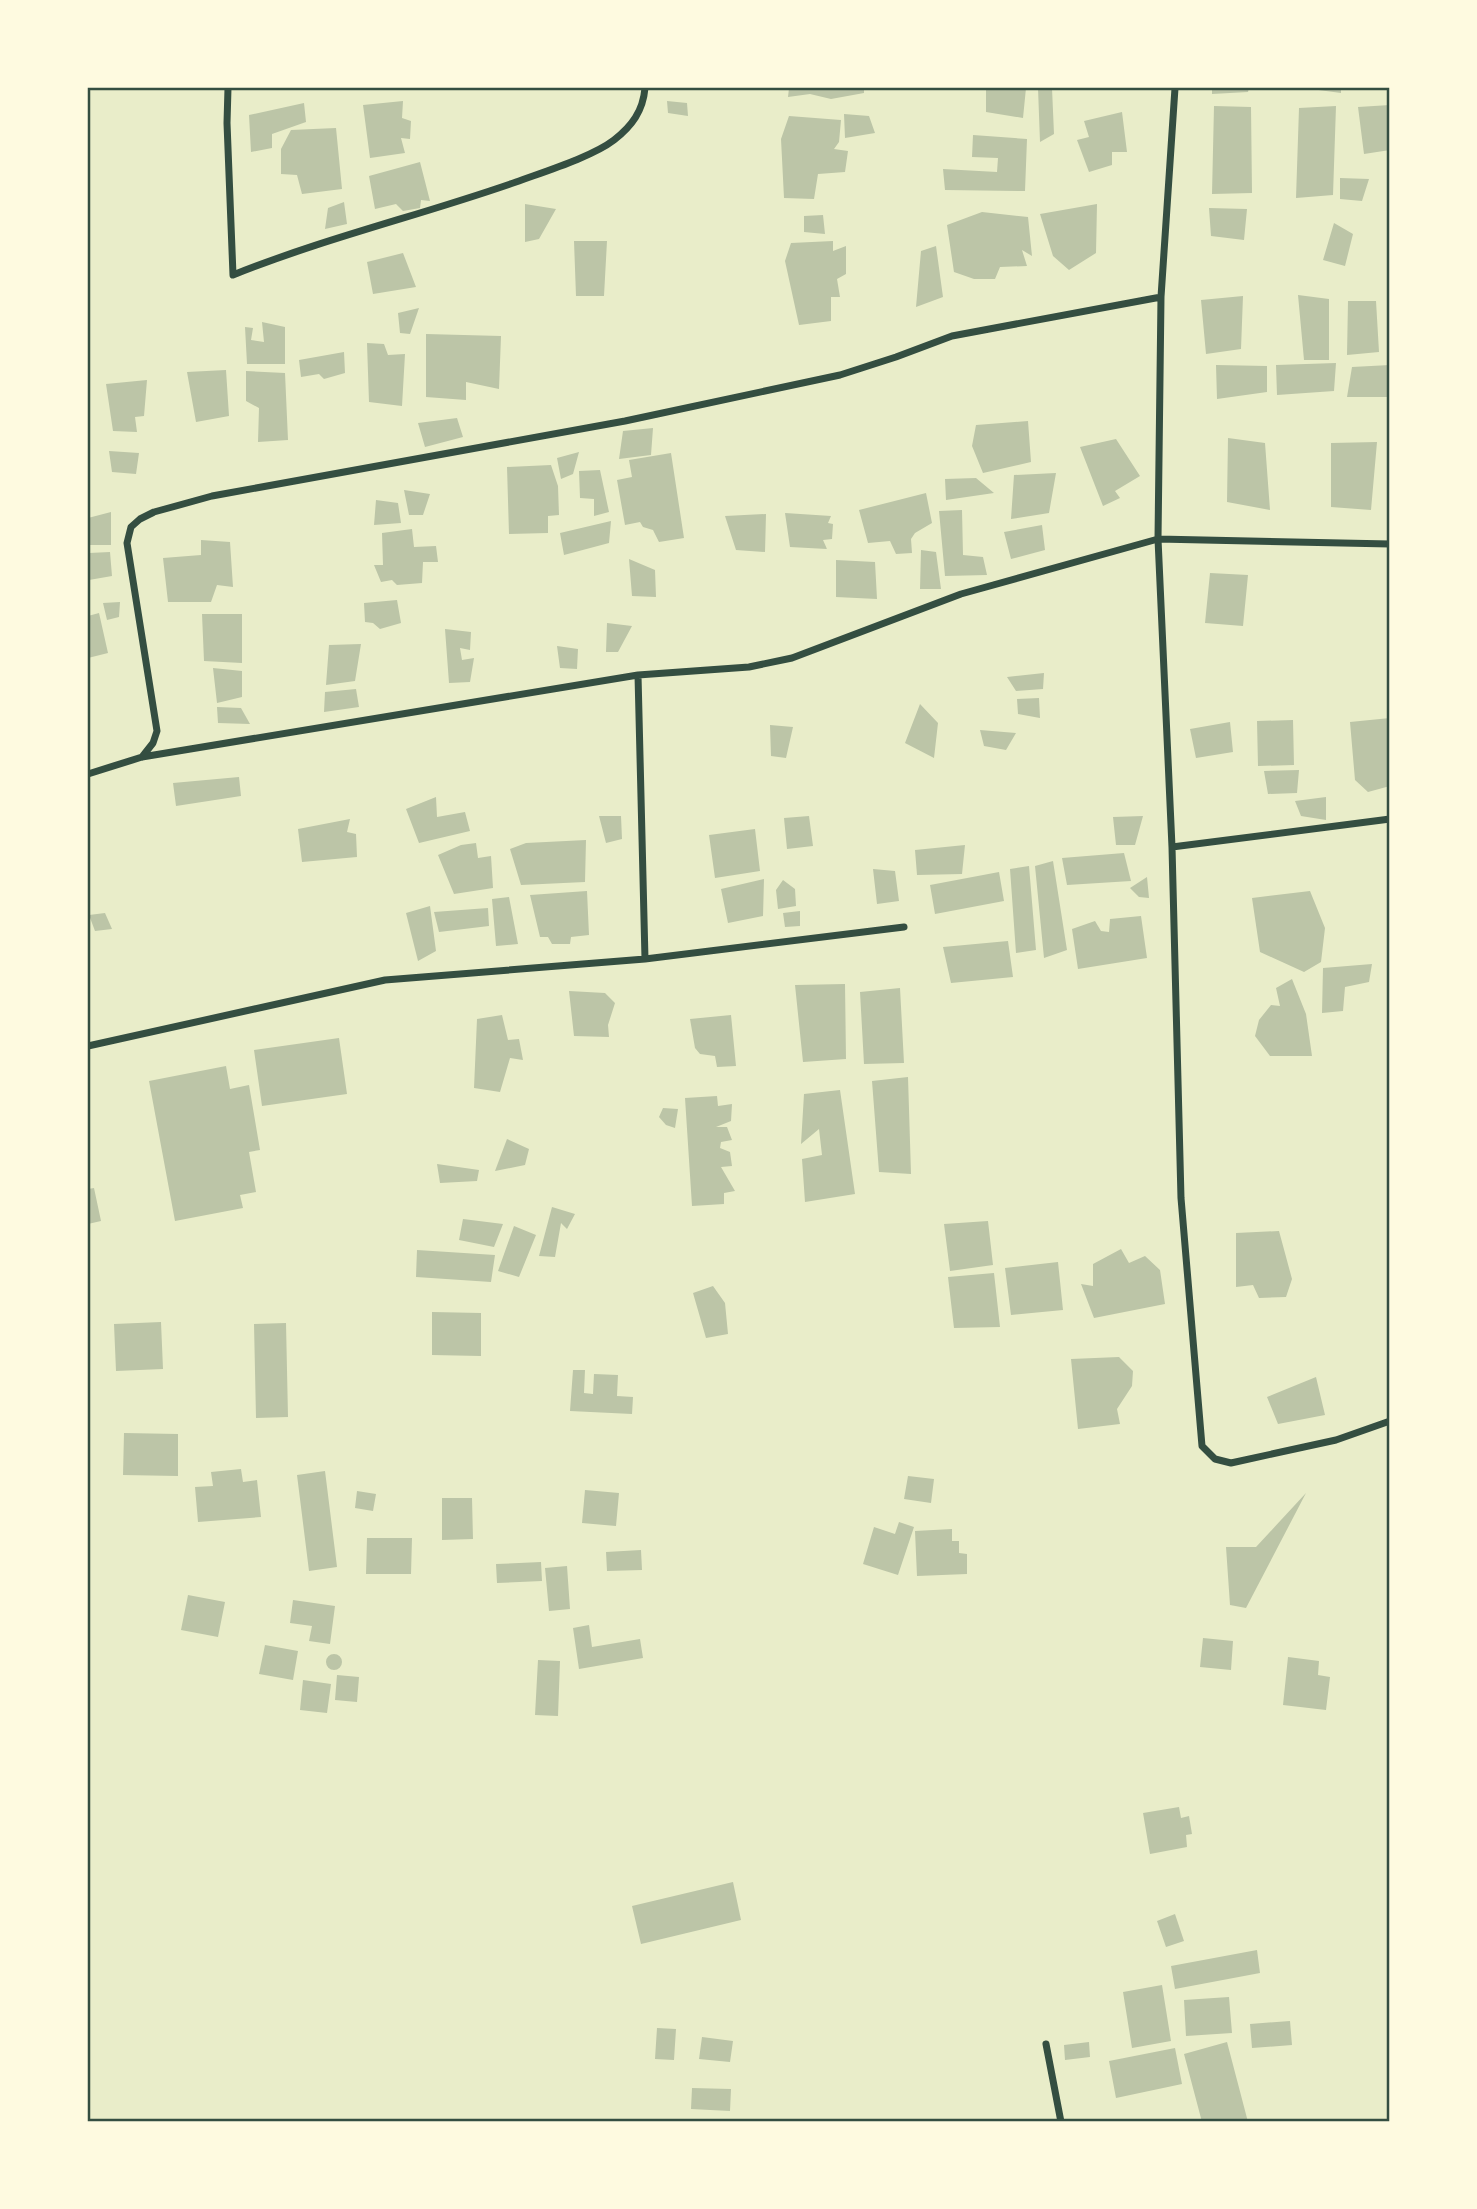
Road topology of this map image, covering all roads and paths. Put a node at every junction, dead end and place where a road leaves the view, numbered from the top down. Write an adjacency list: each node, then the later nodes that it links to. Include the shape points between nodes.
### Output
1 (228, 88): 2 (street, via 233,275 561,166 612,142 636,120)
2 (645, 88)
3 (1175, 88): 4 (street)
4 (1161, 297): 5 (street); 8 (street, via 952,336 839,374 638,418 212,496 153,512 131,527 127,543 157,731)
5 (1158, 539): 6 (street); 7 (street, via 961,594 792,658 749,667); 11 (street)
6 (1390, 544)
7 (638, 675): 8 (street); 13 (street)
8 (142, 757): 9 (street)
9 (88, 774)
10 (1390, 820): 11 (street)
11 (1172, 847): 15 (street, via 1181,1198 1202,1446 1215,1459 1231,1463 1336,1440)
12 (904, 927): 13 (street)
13 (645, 959): 14 (street, via 385,980)
14 (88, 1046)
15 (1390, 1421)
16 (1046, 2044): 17 (street)
17 (1061, 2122)

